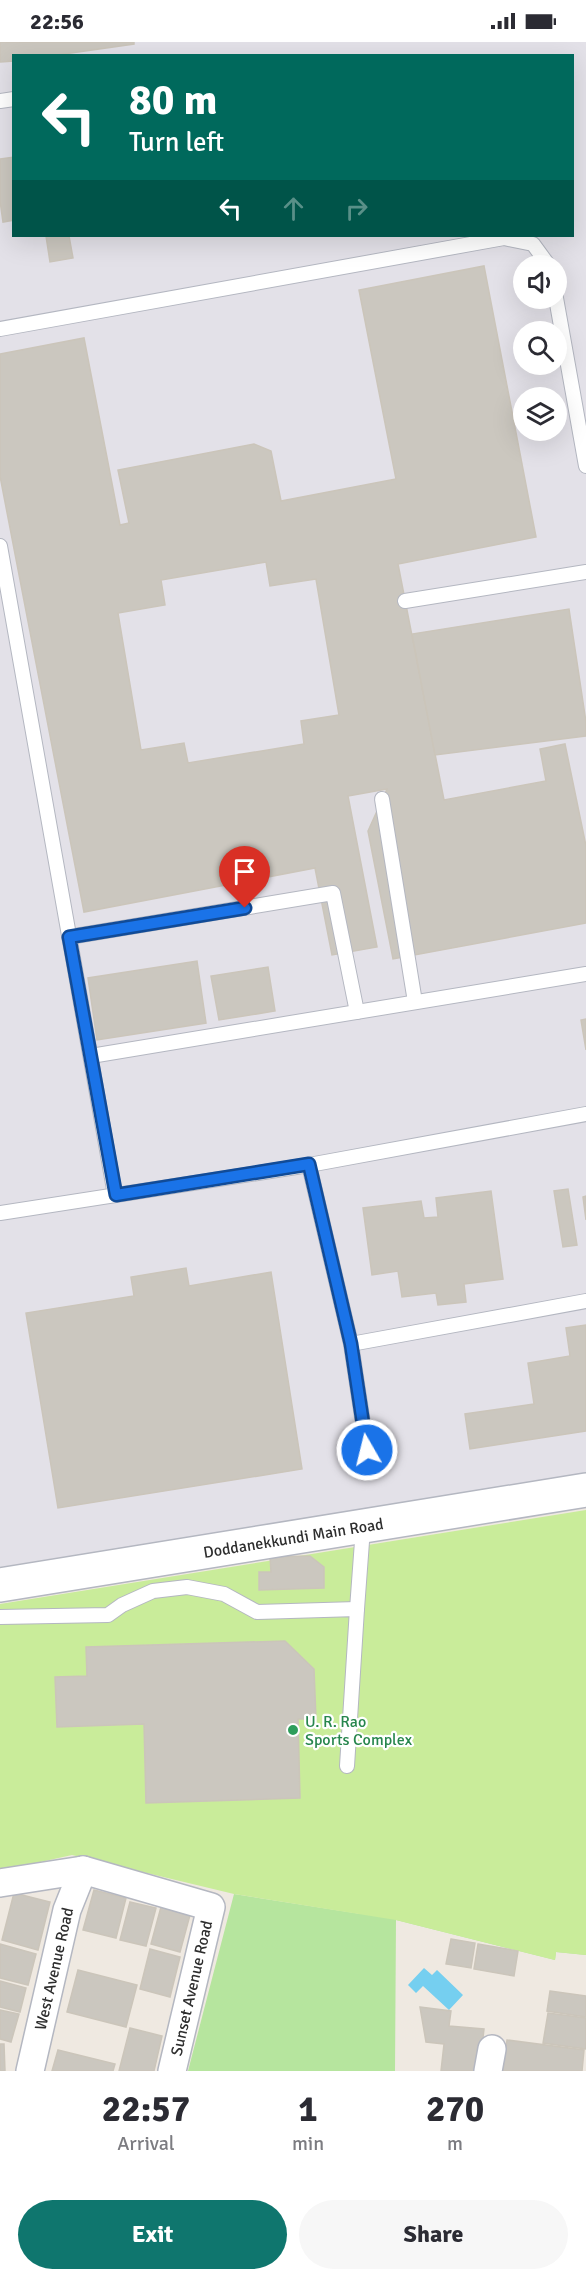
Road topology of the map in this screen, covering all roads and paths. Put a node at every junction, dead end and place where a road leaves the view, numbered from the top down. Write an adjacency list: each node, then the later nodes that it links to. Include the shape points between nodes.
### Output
1 (540, 255): 3 (lane, via 532,244 504,238)
2 (558, 309): 4 (lane)
3 (0, 328)
4 (586, 466)
5 (0, 546): 9 (lane)
6 (586, 572): 7 (lane)
7 (405, 601)
8 (382, 799): 11 (lane)
9 (69, 937): 12 (lane, via 333,893); 13 (lane)
10 (586, 974): 11 (lane)
11 (415, 1002): 12 (lane)
12 (357, 1012): 13 (lane)
13 (91, 1056): 16 (lane)
14 (586, 1114): 15 (lane)
15 (309, 1164): 16 (lane); 19 (lane)
16 (116, 1195): 17 (lane)
17 (0, 1213)
18 (586, 1301): 19 (lane)
19 (351, 1344): 20 (lane)
20 (367, 1450)
21 (586, 1491): 22 (street, Doddanekkundi Main Road)
22 (363, 1528): 23 (street, Doddanekkundi Main Road); 24 (lane)
23 (0, 1585)
24 (357, 1608): 25 (lane, via 257,1612 224,1594 187,1587 153,1591 108,1615); 26 (lane)
25 (0, 1617)
26 (348, 1766)
27 (83, 1870): 28 (street, Sunset Avenue Road); 29 (street, West Avenue Road, via 67,1910); 30 (street, Sunset Avenue Road, via 211,1907)
28 (0, 1883)
29 (30, 2071)
30 (172, 2071)

